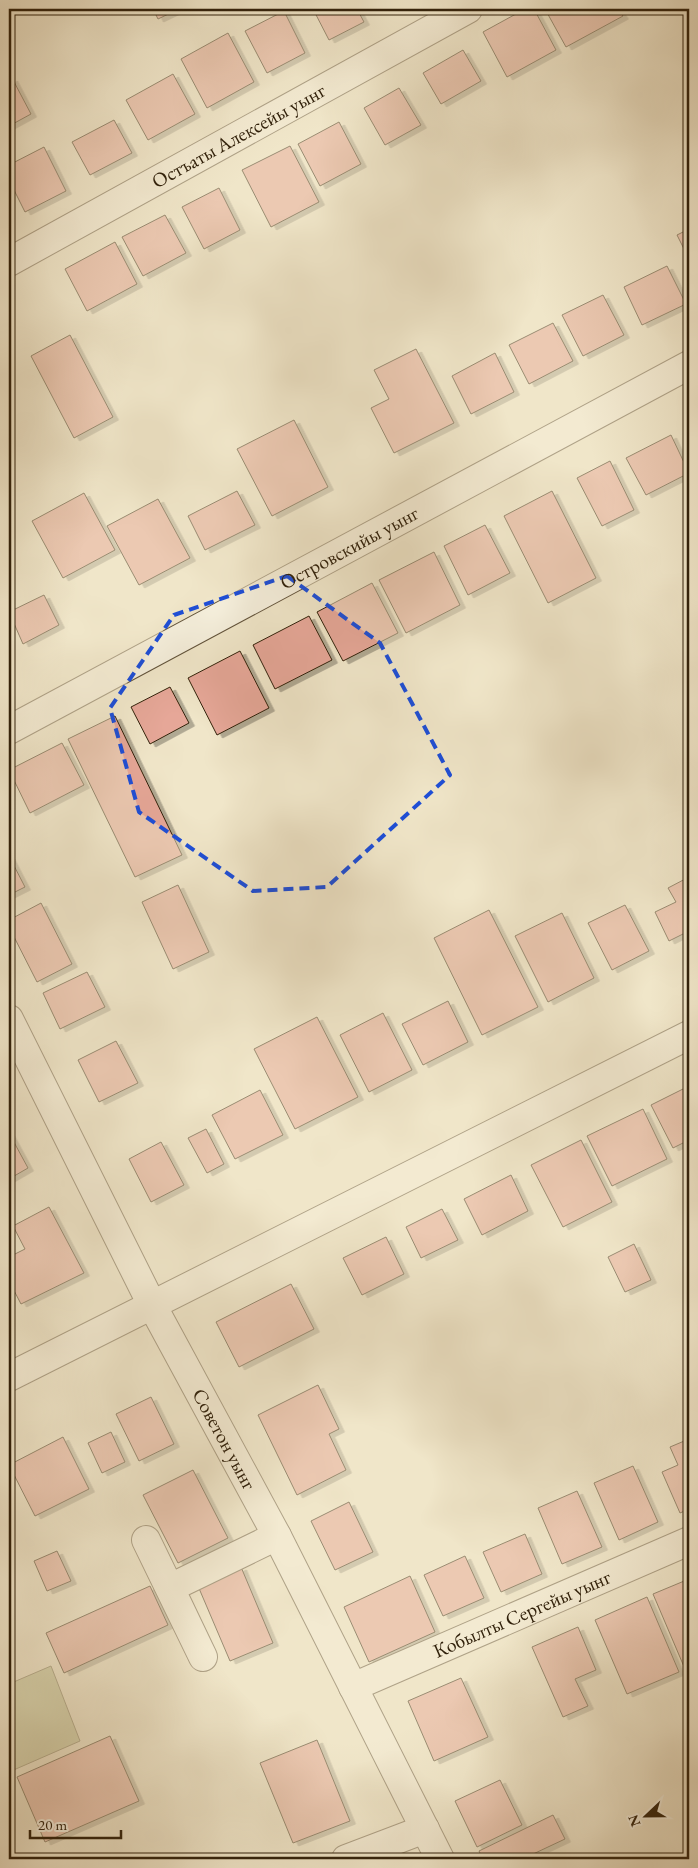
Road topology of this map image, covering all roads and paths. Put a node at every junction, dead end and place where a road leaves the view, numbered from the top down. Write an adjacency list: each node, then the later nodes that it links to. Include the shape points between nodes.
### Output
1 (468, 9): 2 (street, Остъаты Алексейы уынг)
2 (9, 262)
3 (689, 364): 4 (street, Островскийы уынг)
4 (9, 730)
5 (9, 1020): 7 (street, Советон уынг)
6 (689, 1035): 7 (street)
7 (152, 1305): 8 (street); 9 (street, Советон уынг)
8 (9, 1377)
9 (277, 1536): 10 (street, via 170,1588 203,1657); 12 (street, Советон уынг)
10 (146, 1540)
11 (689, 1541): 12 (street, Кобылты Сергейы уынг)
12 (353, 1687): 13 (street, Советон уынг)
13 (425, 1829): 14 (street); 15 (street, Советон уынг)
14 (346, 1859)
15 (440, 1859)

